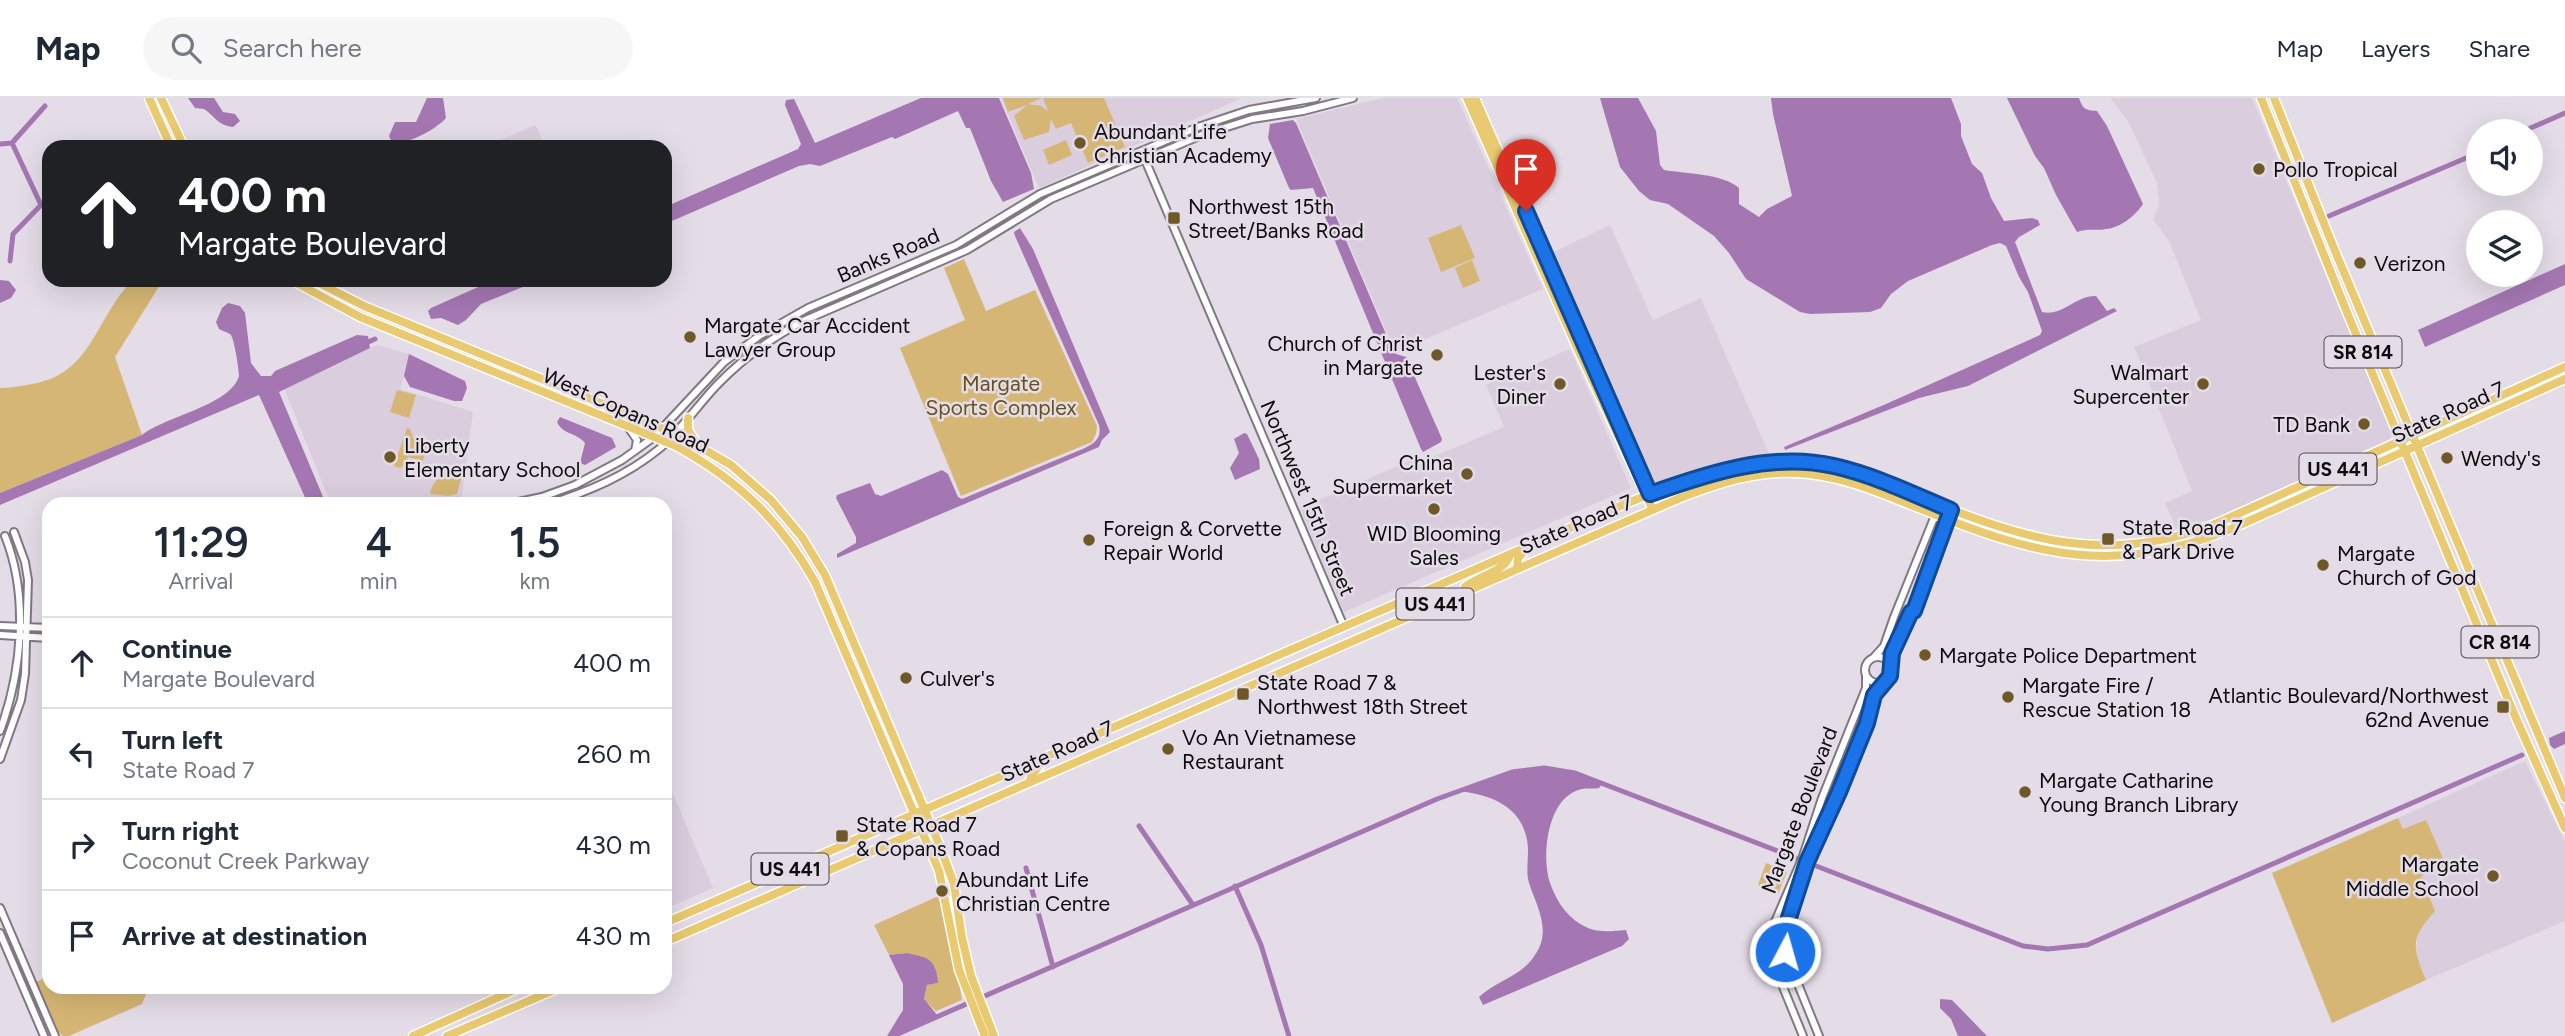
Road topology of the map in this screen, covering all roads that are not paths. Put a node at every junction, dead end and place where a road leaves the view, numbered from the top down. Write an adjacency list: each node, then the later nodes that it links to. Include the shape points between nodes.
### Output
1 (149, 98): 9 (main road)
2 (161, 98): 10 (main road)
3 (1316, 98): 11 (street, Banks Road, via 1231,115)
4 (1353, 98): 13 (street, Banks Road, via 1235,123)
5 (1467, 98): 17 (main road)
6 (1475, 98): 18 (main road)
7 (2261, 98): 12 (main road, SR 814)
8 (2274, 98): 14 (main road, SR 814)
9 (168, 140)
10 (181, 140)
11 (1141, 151): 13 (street, Northwest 15th Street); 24 (street, Banks Road, via 1040,194 957,245 782,322 723,362)
12 (2284, 156): 14 (main road); 28 (main road, SR 814)
13 (1144, 159): 22 (street, Banks Road, via 1051,199 967,250 786,330 742,361); 64 (street, Northwest 15th Street)
14 (2303, 169): 26 (main road, SR 814)
15 (304, 287): 23 (main road, West Copans Road, via 360,317)
16 (327, 287): 24 (main road, West Copans Road)
17 (1581, 356): 18 (main road); 36 (main road)
18 (1591, 359): 36 (main road)
19 (2562, 368): 21 (main road); 26 (main road, State Road 7 / US 441)
20 (2565, 379): 21 (main road, State Road 7 / US 441)
21 (2542, 389): 31 (main road, State Road 7 / US 441)
22 (688, 418): 25 (street, Banks Road); 30 (main road, via 688,430)
23 (626, 425): 27 (main road, West Copans Road); 33 (street, via 637,440)
24 (663, 427): 25 (main road, West Copans Road); 27 (street, Banks Road)
25 (674, 432): 29 (street, Banks Road); 30 (main road, West Copans Road)
26 (2413, 435): 28 (main road, State Road 7 / US 441); 31 (main road, SR 814)
27 (654, 437): 29 (main road, West Copans Road); 33 (street, Banks Road)
28 (2401, 441): 32 (main road, SR 814); 39 (main road, State Road 7 / US 441)
29 (666, 442): 38 (street, Banks Road, via 612,480); 82 (main road, West Copans Road, via 743,490 792,544 815,582)
30 (697, 444): 81 (main road, West Copans Road, via 731,465 771,500 815,557)
31 (2417, 446): 32 (main road, State Road 7 / US 441); 80 (main road, CR 814)
32 (2405, 451): 46 (main road, State Road 7 / US 441); 84 (main road, CR 814)
33 (635, 452): 37 (street, Banks Road, via 575,485)
34 (1846, 469): 35 (main road); 36 (main road, State Road 7 / US 441, via 1808,462 1768,463); 40 (main road, State Road 7 / US 441)
35 (1825, 476): 41 (main road, State Road 7 / US 441, via 1777,473 1746,478 1700,490); 44 (main road, State Road 7 / US 441)
36 (1647, 495): 41 (main road); 51 (main road, State Road 7 / US 441)
37 (538, 497)
38 (567, 497)
39 (2264, 503): 43 (main road, State Road 7 / US 441); 46 (main road)
40 (1939, 505): 42 (main road, State Road 7 / US 441); 44 (street)
41 (1653, 510): 58 (main road, State Road 7 / US 441)
42 (1951, 510): 45 (street); 52 (main road, State Road 7 / US 441, via 2021,535)
43 (2248, 510): 47 (main road); 50 (main road, State Road 7 / US 441)
44 (1935, 515): 45 (main road, State Road 7 / US 441); 55 (street)
45 (1947, 520): 56 (main road, State Road 7 / US 441, via 2013,544); 57 (street)
46 (2250, 521): 47 (main road, State Road 7 / US 441)
47 (2231, 530): 53 (main road, State Road 7 / US 441)
48 (14, 532): 63 (street, via 27,571)
49 (5, 536): 62 (street, via 19,580)
50 (2174, 537): 52 (main road, State Road 7 / US 441); 53 (main road)
51 (1533, 544): 54 (main road, State Road 7 / US 441); 58 (main road, via 1518,558)
52 (2089, 546): 56 (main road)
53 (2157, 552): 56 (main road, State Road 7 / US 441)
54 (1510, 554): 59 (main road, via 1503,566); 60 (main road, State Road 7 / US 441)
55 (1918, 554): 57 (street, via 1927,552); 72 (street, via 1886,643)
56 (2061, 554)
57 (1930, 564): 73 (street)
58 (1517, 569): 59 (main road, State Road 7 / US 441)
59 (1455, 596): 68 (main road, State Road 7 / US 441)
60 (1373, 614): 64 (main road, State Road 7 / US 441); 68 (main road, via 1363,627)
61 (0, 626): 62 (street)
62 (18, 627): 63 (street); 67 (street)
63 (28, 627): 65 (street); 69 (street)
64 (1344, 627): 71 (main road, via 1342,639); 77 (main road, State Road 7 / US 441)
65 (42, 628)
66 (0, 635): 67 (street)
67 (18, 636): 69 (street); 76 (street, via 13,691)
68 (1363, 636): 71 (main road, State Road 7 / US 441)
69 (27, 637): 70 (street); 78 (street, via 23,692)
70 (42, 638)
71 (1331, 650): 79 (main road, State Road 7 / US 441)
72 (1874, 657): 73 (street, via 1883,657); 74 (street, via 1867,663)
73 (1890, 664): 75 (street, via 1890,676)
74 (1866, 675): 75 (street); 100 (street, Margate Boulevard, via 1866,688 1771,931 1772,960)
75 (1883, 682): 101 (street, Margate Boulevard, via 1807,862 1785,930 1785,952)
76 (0, 731)
77 (1047, 757): 79 (main road); 81 (main road, State Road 7 / US 441)
78 (0, 759)
79 (1030, 782): 83 (main road, State Road 7 / US 441)
80 (2565, 798)
81 (925, 810): 82 (main road, State Road 7 / US 441); 83 (main road, West Copans Road)
82 (915, 814): 85 (main road, West Copans Road); 87 (main road, State Road 7 / US 441)
83 (931, 825): 85 (main road, State Road 7 / US 441); 92 (main road, West Copans Road, via 954,884)
84 (2565, 828)
85 (922, 829): 89 (main road, State Road 7 / US 441); 92 (main road, West Copans Road)
86 (0, 908): 95 (street)
87 (672, 920)
88 (0, 933): 94 (street)
89 (672, 939)
90 (506, 994): 96 (main road)
91 (545, 994): 97 (main road)
92 (972, 994): 93 (main road)
93 (977, 1008): 98 (main road); 99 (main road)
94 (44, 1036)
95 (55, 1036)
96 (413, 1036)
97 (447, 1036)
98 (985, 1036)
99 (994, 1036)
100 (1803, 1036)
101 (1819, 1036)

